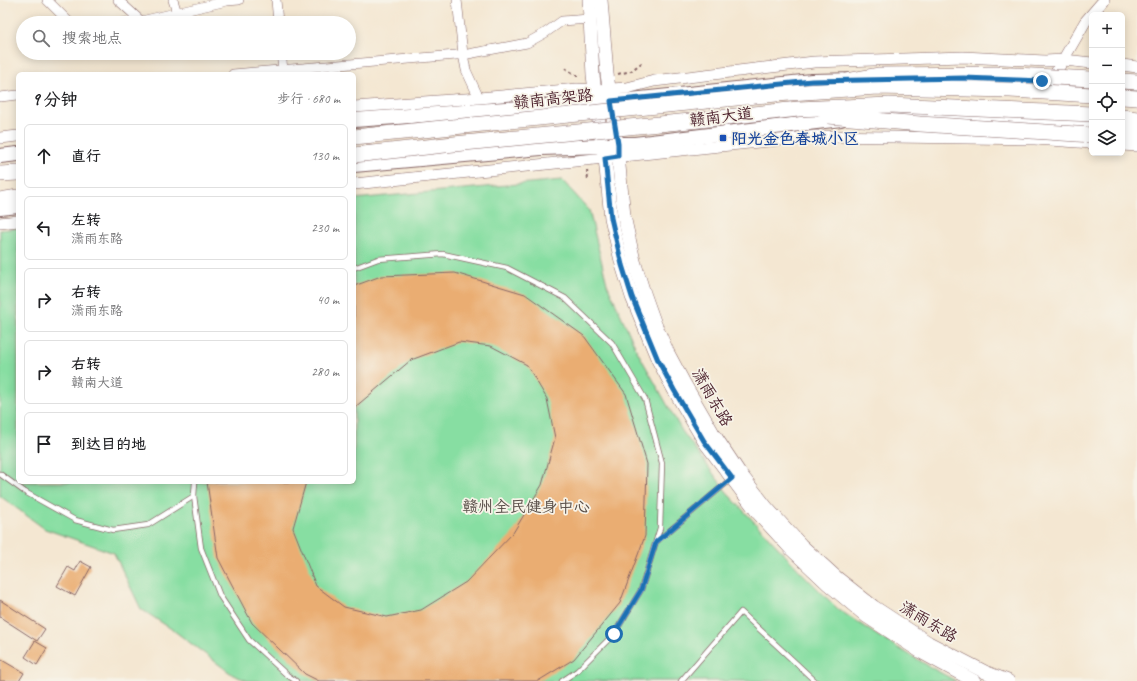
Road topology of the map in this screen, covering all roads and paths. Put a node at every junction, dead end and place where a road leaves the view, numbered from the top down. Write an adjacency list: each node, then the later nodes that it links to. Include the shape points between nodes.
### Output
1 (47, 0): 12 (street)
2 (118, 0): 13 (street)
3 (173, 0): 11 (street)
4 (238, 0): 10 (street)
5 (276, 0): 15 (street)
6 (457, 0): 17 (street)
7 (589, 0): 16 (main road, 潇雨东路)
8 (601, 0): 39 (main road, 潇雨东路)
9 (1104, 0): 19 (street, via 1085,22)
10 (226, 1): 11 (street)
11 (178, 13): 14 (street)
12 (63, 16)
13 (136, 16)
14 (164, 16)
15 (277, 16)
16 (590, 19): 17 (street, via 562,21 527,43); 39 (main road, 潇雨东路, via 593,75)
17 (463, 54): 25 (street); 42 (street, via 466,70)
18 (282, 60): 25 (street)
19 (1064, 60): 21 (street); 31 (street); 39 (street, via 963,57 814,62 654,81)
20 (644, 61): 27 (path, via 632,71)
21 (1089, 62)
22 (1125, 66): 23 (street)
23 (1137, 67)
24 (565, 68): 28 (path)
25 (283, 69): 26 (street)
26 (253, 72)
27 (624, 73)
28 (576, 76)
29 (1089, 80): 36 (highway, bridge, via 996,74 878,75)
30 (1125, 81): 32 (highway)
31 (1050, 82): 33 (main road, 赣南大道); 39 (main road, 赣南大道, via 964,78 812,81)
32 (1137, 82)
33 (1089, 84)
34 (1125, 87): 35 (main road)
35 (1137, 88)
36 (776, 94): 38 (highway, 赣南高架路, bridge, via 877,87); 55 (highway, 赣南高架路, bridge)
37 (16, 95): 40 (street)
38 (1089, 95)
39 (603, 96): 42 (street, via 577,89); 49 (main road, 赣南大道); 62 (main road, 潇雨东路)
40 (0, 97)
41 (1125, 97): 43 (highway)
42 (479, 98): 44 (street)
43 (1137, 98)
44 (356, 107)
45 (779, 111): 46 (highway, bridge, via 889,105); 53 (highway, bridge, via 920,124); 64 (highway, bridge)
46 (1089, 114)
47 (1125, 117): 48 (highway)
48 (1137, 119)
49 (356, 120)
50 (1089, 125): 62 (main road, 赣南大道, via 1037,120 893,115 820,121 635,144)
51 (1125, 127): 52 (main road)
52 (1137, 128)
53 (1089, 135)
54 (16, 136): 57 (street)
55 (356, 137)
56 (1125, 137): 58 (highway)
57 (0, 138)
58 (1137, 138)
59 (1089, 143): 62 (street, via 1035,139 817,136 635,156)
60 (1125, 145): 61 (street)
61 (1137, 146)
62 (611, 151): 67 (main road, 赣南大道, via 541,148); 71 (street); 82 (main road, 潇雨东路, via 611,218 632,297 658,360 674,390 704,441); 91 (main road, 潇雨东路, via 634,261 651,311 668,353 684,383 739,472 801,545 874,607 929,643)
63 (16, 154): 65 (main road)
64 (356, 155)
65 (0, 156)
66 (16, 165): 68 (highway)
67 (356, 165)
68 (0, 166)
69 (16, 173): 70 (highway)
70 (0, 174)
71 (356, 184)
72 (16, 190): 73 (highway)
73 (0, 192)
74 (16, 197): 75 (highway)
75 (0, 200)
76 (16, 206): 77 (main road)
77 (0, 208)
78 (16, 221): 79 (street)
79 (0, 223)
80 (356, 267): 85 (lane, via 378,259 443,254 507,268 565,298 612,343 645,400 662,463 660,528)
81 (0, 474): 84 (lane, via 25,492 75,520 113,530 148,526)
82 (732, 478): 85 (lane); 90 (main road, 潇雨东路, via 758,513 792,550 866,616 921,652)
83 (195, 484): 84 (lane)
84 (194, 496): 86 (lane, via 201,548 220,596 249,640 287,676)
85 (656, 542): 87 (lane, via 641,590 614,634 577,671)
86 (296, 681)
87 (562, 681)
88 (681, 681): 89 (lane, via 741,612)
89 (815, 681)
90 (974, 681)
91 (1008, 681)

